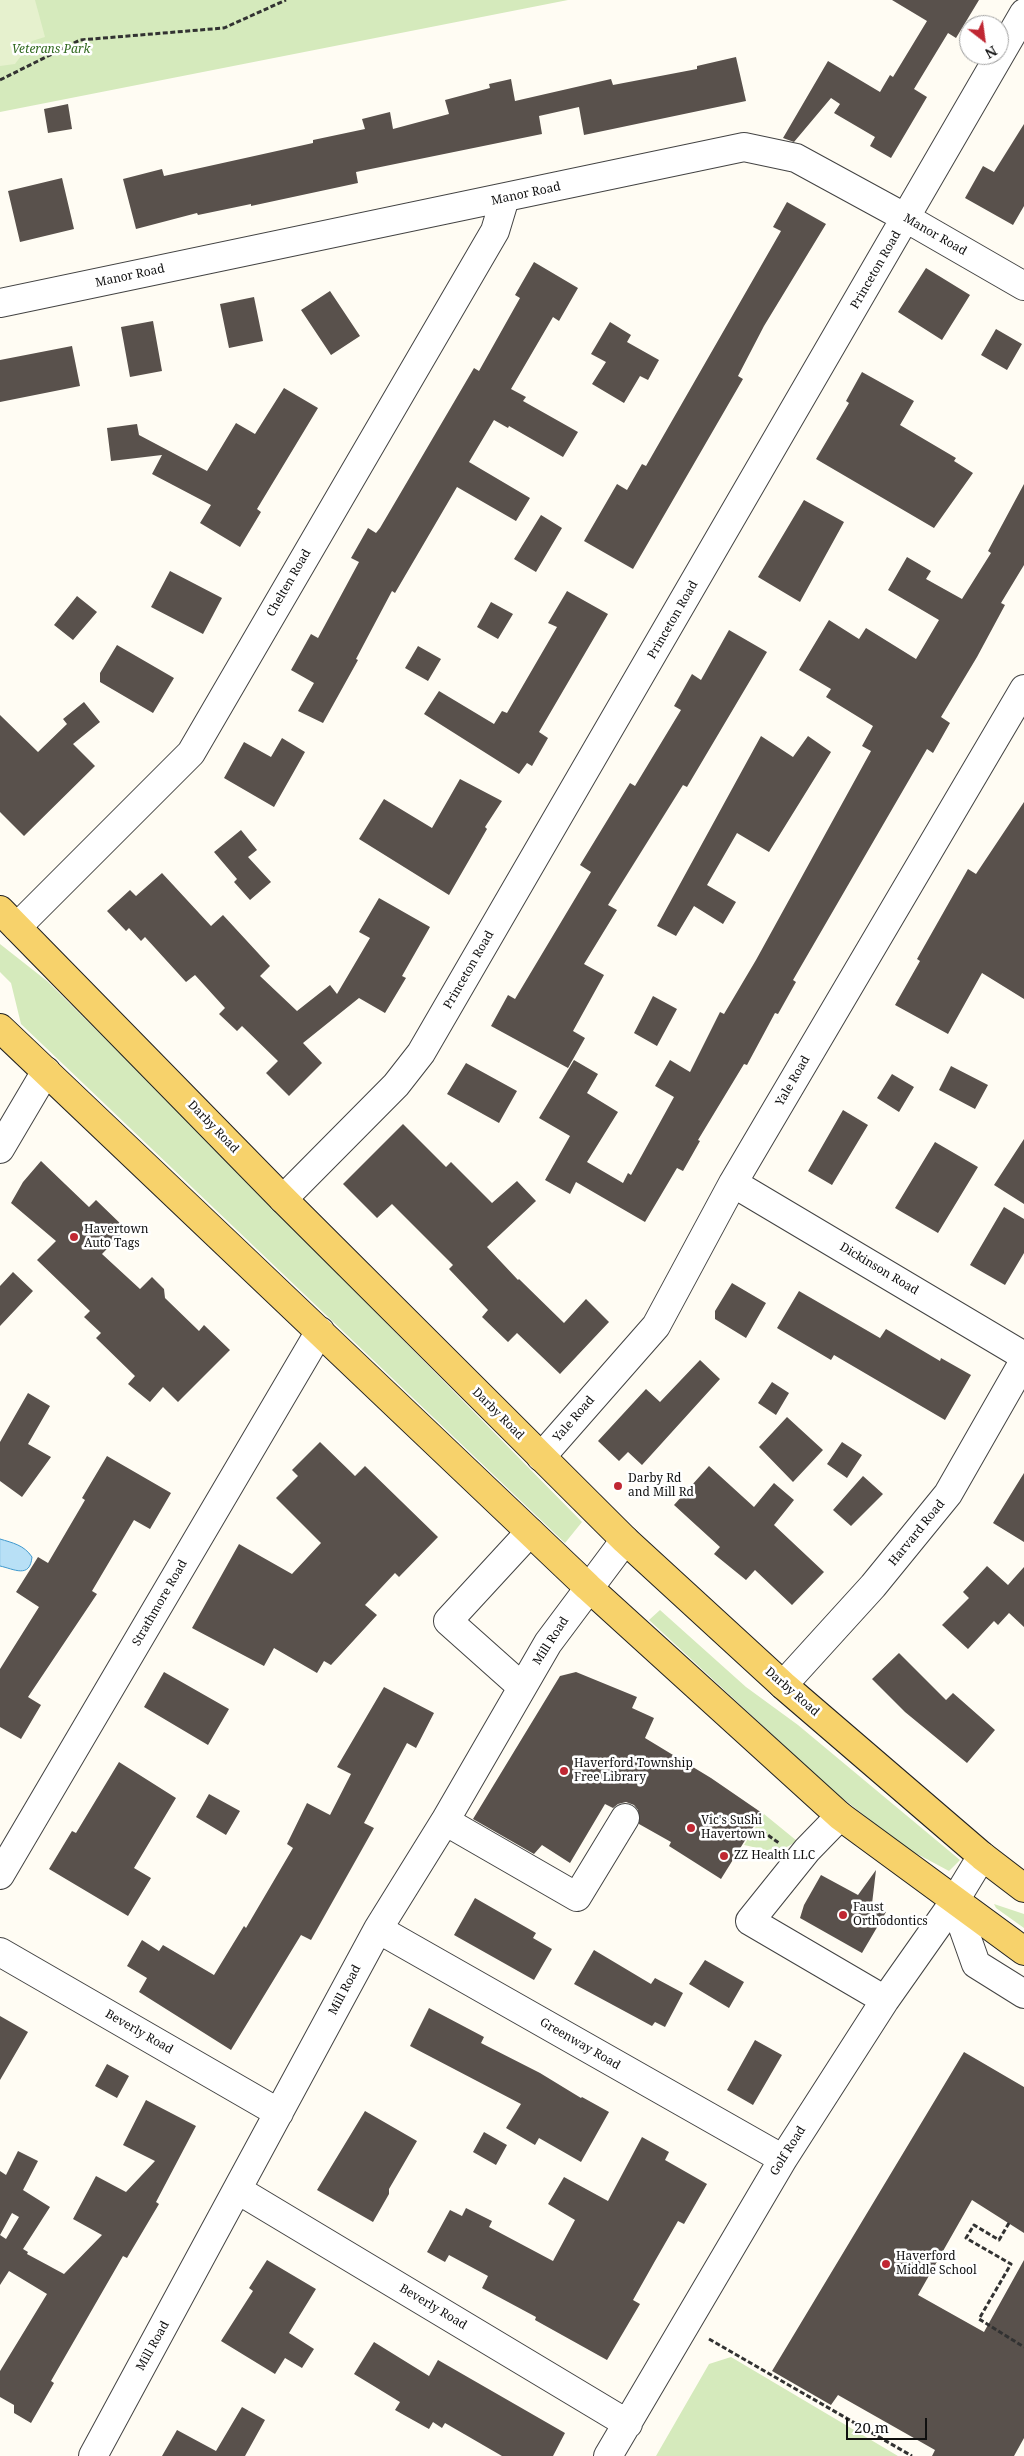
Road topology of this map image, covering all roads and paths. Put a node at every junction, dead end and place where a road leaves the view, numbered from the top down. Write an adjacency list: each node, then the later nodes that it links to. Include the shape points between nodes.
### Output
1 (286, 0): 3 (path, via 224,28 80,40)
2 (1024, 14): 5 (street, Princeton Road)
3 (0, 80)
4 (505, 198): 5 (street, Manor Road, via 744,147 796,158); 7 (street, Manor Road); 9 (street, Chelten Road, via 494,231 191,753)
5 (906, 218): 6 (street, Manor Road); 14 (street, Princeton Road, via 421,1053 396,1085)
6 (1024, 286)
7 (0, 303)
8 (1024, 689): 13 (street, Yale Road)
9 (9, 919): 14 (main road, Darby Road)
10 (0, 1028): 11 (main road)
11 (46, 1071): 12 (street); 15 (main road)
12 (0, 1149)
13 (733, 1183): 16 (street, Dickinson Road); 18 (street, Yale Road, via 656,1326)
14 (283, 1199): 18 (main road, Darby Road)
15 (320, 1331): 19 (main road); 30 (street, Strathmore Road)
16 (1024, 1356)
17 (1024, 1361): 22 (street, Harvard Road, via 948,1494 873,1586)
18 (540, 1457): 20 (main road, Darby Road)
19 (530, 1532): 21 (main road); 23 (street, via 448,1621)
20 (625, 1540): 21 (street, Mill Road); 22 (main road, Darby Road)
21 (588, 1587): 23 (street, Mill Road, via 548,1643); 24 (main road)
22 (783, 1686): 29 (main road, Darby Road)
23 (522, 1687): 26 (street, Mill Road)
24 (840, 1816): 32 (main road); 37 (street, via 807,1850 750,1921)
25 (625, 1818): 26 (street, via 578,1897)
26 (445, 1820): 33 (street, Mill Road)
27 (762, 1831): 28 (path, via 777,1840)
28 (783, 1850)
29 (982, 1856): 31 (main road, Darby Road); 32 (street, Golf Road)
30 (0, 1874)
31 (1024, 1888)
32 (954, 1902): 34 (main road); 36 (street, via 976,1964); 37 (street, Golf Road)
33 (378, 1929): 38 (street, Mill Road); 39 (street, Greenway Road)
34 (1024, 1951)
35 (0, 1952): 38 (street, Beverly Road)
36 (1024, 1994)
37 (885, 2000): 39 (street, Golf Road)
38 (279, 2113): 40 (street, Mill Road)
39 (782, 2159): 42 (street, Golf Road)
40 (238, 2190): 44 (street, Beverly Road); 45 (street, Mill Road)
41 (1009, 2223): 43 (path, via 999,2240 974,2225 966,2238 1011,2264 979,2319)
42 (685, 2325): 44 (street, Golf Road); 47 (path)
43 (1024, 2347)
44 (628, 2424): 46 (street, Golf Road)
45 (93, 2456)
46 (608, 2456)
47 (912, 2456)

